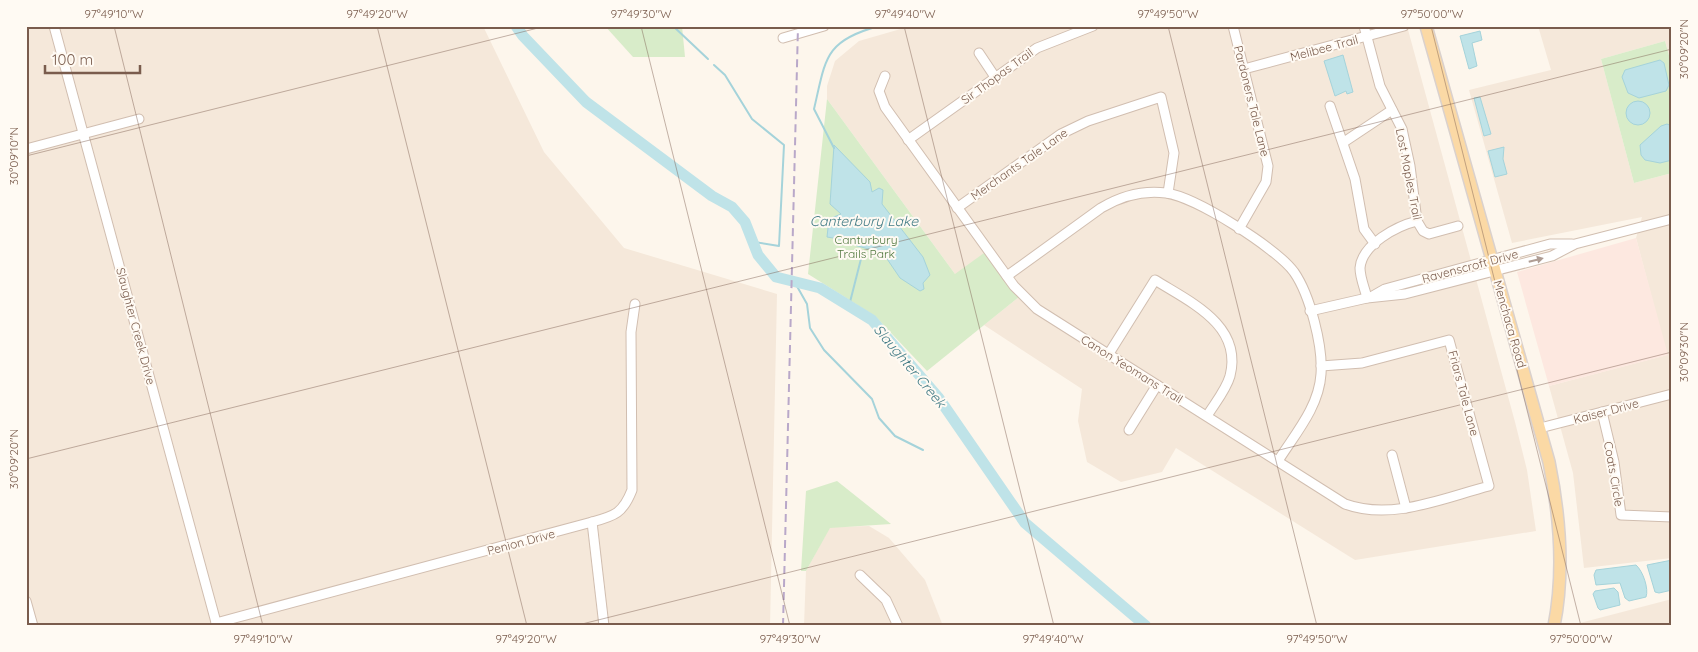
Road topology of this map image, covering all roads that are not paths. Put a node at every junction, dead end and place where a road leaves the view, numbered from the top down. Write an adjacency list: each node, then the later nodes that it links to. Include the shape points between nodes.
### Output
1 (54, 26): 17 (street, Slaughter Creek Drive)
2 (824, 26): 9 (street)
3 (1093, 26): 13 (street, Sir Thopas Trail, via 1042,44)
4 (1233, 26): 11 (street, Pardoners Tale Lane)
5 (1364, 26): 8 (street, Lost Maples Trail)
6 (1404, 26): 8 (street, Melibee Trail)
7 (1426, 26): 28 (main road, Menchaca Road)
8 (1367, 37): 11 (street, Melibee Trail); 15 (street, Lost Maples Trail, via 1380,86)
9 (783, 38)
10 (979, 53): 13 (street)
11 (1244, 70): 26 (street, Pardoners Tale Lane, via 1268,166 1266,182)
12 (885, 76): 18 (street, Canon Yeomans Trail, via 880,85 881,100)
13 (996, 77): 18 (street, Sir Thopas Trail)
14 (1330, 106): 19 (street, via 1336,129)
15 (1392, 110): 19 (street); 24 (street, Lost Maples Trail, via 1402,129)
16 (139, 119): 17 (street)
17 (84, 134): 20 (street); 49 (street, Slaughter Creek Drive)
18 (908, 140): 22 (street, Canon Yeomans Trail)
19 (1344, 142): 27 (street, via 1364,229)
20 (26, 149)
21 (1168, 193): 22 (street, Merchants Tale Lane, via 1174,153 1160,97 1088,121 1061,134); 26 (street, via 1189,200); 29 (street, via 1134,194 1109,204)
22 (957, 208): 29 (street, Canon Yeomans Trail)
23 (1672, 219): 28 (street, Ravenscroft Drive, via 1575,244 1552,256)
24 (1417, 221): 25 (street, Lost Maples Trail, via 1429,234); 27 (street, via 1392,230)
25 (1458, 226)
26 (1239, 230): 32 (street, via 1273,252 1292,270)
27 (1375, 244): 30 (street, via 1360,268)
28 (1493, 266): 30 (street, Ravenscroft Drive, via 1405,294); 39 (main road, Menchaca Road)
29 (1007, 276): 33 (street, Canon Yeomans Trail, via 1018,292 1037,309)
30 (1367, 298): 32 (street, Ravenscroft Drive)
31 (635, 304): 46 (street, Penion Drive, via 631,332 632,490 622,510)
32 (1310, 311): 34 (street)
33 (1108, 355): 35 (street, Canon Yeomans Trail); 38 (street, via 1155,280 1214,319 1227,338 1231,356 1229,376)
34 (1321, 366): 42 (street, via 1313,405); 43 (street, Friars Tale Lane, via 1362,363 1449,340)
35 (1157, 385): 38 (street, Canon Yeomans Trail); 40 (street)
36 (1672, 394): 37 (street, Kaiser Drive)
37 (1602, 412): 39 (street, Kaiser Drive); 45 (street, Coats Circle, via 1614,462 1621,515)
38 (1207, 416): 42 (street, Canon Yeomans Trail)
39 (1540, 428): 53 (main road, Menchaca Road, via 1552,477 1560,534 1560,573)
40 (1129, 430)
41 (1392, 455): 44 (street)
42 (1278, 461): 44 (street, Canon Yeomans Trail, via 1353,507 1380,511)
43 (1489, 486): 44 (street, Canon Yeomans Trail)
44 (1406, 508)
45 (1672, 517)
46 (592, 522): 49 (street, Penion Drive); 51 (street)
47 (860, 575): 52 (street, via 886,600)
48 (26, 601): 50 (street)
49 (217, 624)
50 (33, 626)
51 (604, 626)
52 (898, 626)
53 (1554, 626)

